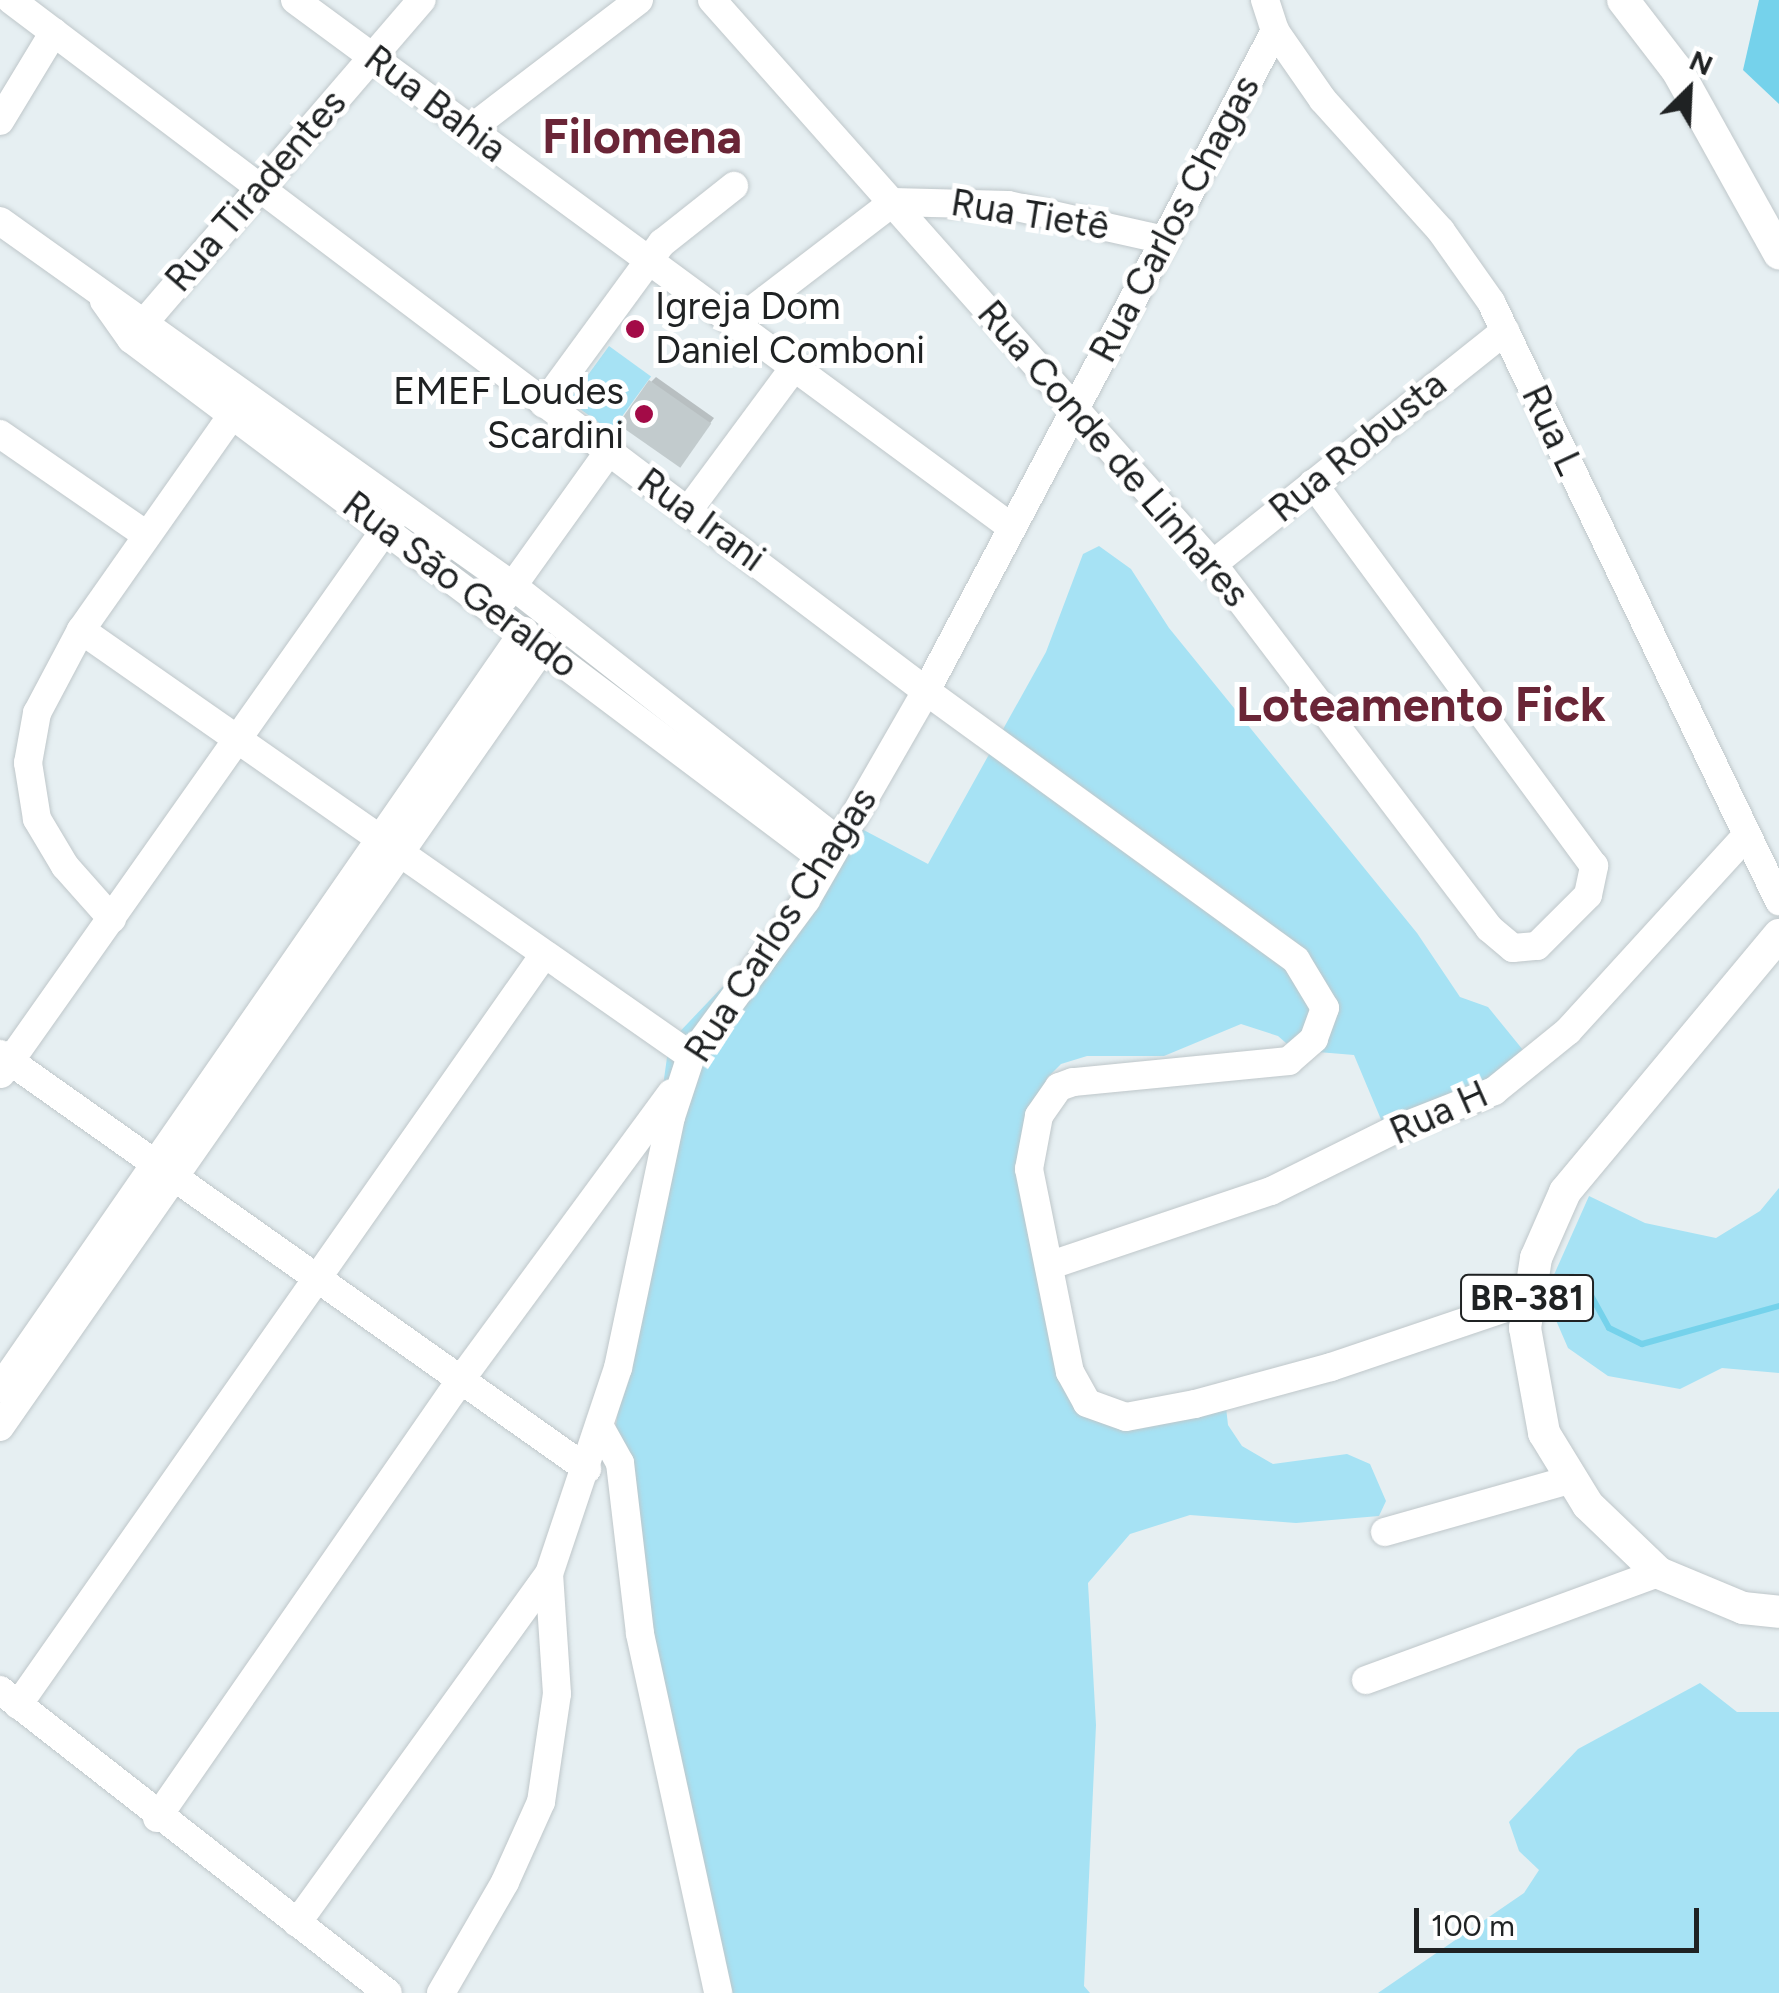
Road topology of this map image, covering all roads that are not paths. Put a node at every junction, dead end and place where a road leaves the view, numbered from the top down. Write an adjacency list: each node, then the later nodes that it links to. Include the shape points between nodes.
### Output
1 (12, 0): 9 (street, Rua Irani)
2 (295, 0): 10 (street, Rua Bahia)
3 (422, 0): 10 (street, Rua Tiradentes)
4 (639, 0): 12 (street)
5 (712, 0): 15 (street, Rua Conde de Linhares)
6 (1265, 0): 8 (street, Rua L)
7 (1623, 0): 18 (main road, via 1677,70)
8 (1276, 31): 17 (street, Rua Carlos Chagas); 22 (street, Rua L, via 1324,100 1442,230)
9 (54, 32): 11 (street); 14 (street, Rua Irani)
10 (373, 58): 12 (street, Rua Bahia); 14 (street, Rua Tiradentes)
11 (0, 121)
12 (469, 130): 19 (street, Rua Bahia)
13 (734, 186): 19 (street, via 662,242)
14 (254, 188): 21 (street, Rua Tiradentes); 24 (street, Rua Irani)
15 (893, 202): 17 (street, Rua Tietê, via 1008,204); 20 (street); 26 (street, Rua Conde de Linhares)
16 (0, 221): 21 (street, Rua São Geraldo)
17 (1165, 240): 26 (street, Rua Carlos Chagas)
18 (1779, 253)
19 (648, 262): 20 (street, Rua Bahia); 24 (street)
20 (735, 324): 23 (street, Rua Bahia)
21 (138, 329): 25 (street, Rua São Geraldo)
22 (1505, 331): 29 (street, Rua Robusta); 40 (street, Rua L)
23 (795, 366): 30 (street); 32 (street, Rua Bahia)
24 (544, 404): 28 (street, Rua Irani)
25 (239, 405): 31 (street, Rua São Geraldo); 33 (street)
26 (1073, 410): 32 (street, Rua Carlos Chagas); 34 (street, Rua Conde de Linhares)
27 (0, 434): 33 (street)
28 (608, 453): 30 (street, Rua Irani); 35 (street)
29 (1313, 483): 34 (street, Rua Robusta); 34 (street, Rua Conde de Linhares, via 1594,866 1588,895 1538,946 1514,948 1489,928)
30 (690, 508): 38 (street, Rua Irani)
31 (393, 518): 35 (street, Rua São Geraldo); 39 (street)
32 (1011, 526): 38 (street, Rua Carlos Chagas)
33 (145, 534): 36 (street)
34 (1213, 564)
35 (505, 597): 37 (street, Rua São Geraldo); 42 (street, Rua São Geraldo)
36 (81, 630): 39 (street); 44 (street, via 36,712 28,763 38,819 65,866)
37 (534, 638): 41 (street); 42 (street, Rua São Geraldo)
38 (926, 691): 42 (street, Rua Carlos Chagas); 50 (street, Rua Irani, via 1296,960 1324,1008 1314,1039 1289,1060 1097,1077 1059,1087 1039,1116 1030,1169)
39 (236, 736): 41 (street); 44 (street)
40 (1746, 836): 43 (street, Rua L); 50 (street, Rua H, via 1568,1031 1494,1091 1392,1131 1271,1192)
41 (392, 847): 46 (street); 49 (street)
42 (833, 852): 48 (street, Rua Carlos Chagas)
43 (1779, 900)
44 (112, 920): 47 (street)
45 (1779, 935): 52 (main road, BR-381, via 1565,1192 1550,1217)
46 (543, 956): 48 (street); 51 (street)
47 (3, 1064): 49 (street)
48 (686, 1068): 53 (street); 56 (street, Rua Carlos Chagas)
49 (170, 1168): 51 (street); 54 (street); 55 (street)
50 (1051, 1265): 52 (street, via 1077,1391 1096,1410 1126,1417 1331,1367)
51 (319, 1277): 53 (street); 64 (street)
52 (1526, 1300): 58 (main road, BR-381, via 1530,1381 1544,1433)
53 (462, 1378): 57 (street); 65 (street)
54 (0, 1388)
55 (0, 1427)
56 (600, 1427): 57 (street, Rua Carlos Chagas); 69 (street, via 620,1463 651,1692)
57 (587, 1469): 61 (street, Rua Carlos Chagas)
58 (1569, 1480): 59 (street); 60 (main road, BR-381)
59 (1385, 1532)
60 (1658, 1573): 62 (main road, BR-381, via 1743,1608); 63 (street)
61 (549, 1574): 66 (street); 68 (street, Rua Carlos Chagas, via 557,1694 551,1765 527,1836)
62 (1779, 1612)
63 (1366, 1680)
64 (9, 1697): 65 (street)
65 (157, 1818): 66 (street)
66 (297, 1923): 67 (street)
67 (388, 1993)
68 (441, 1993)
69 (718, 1993)

